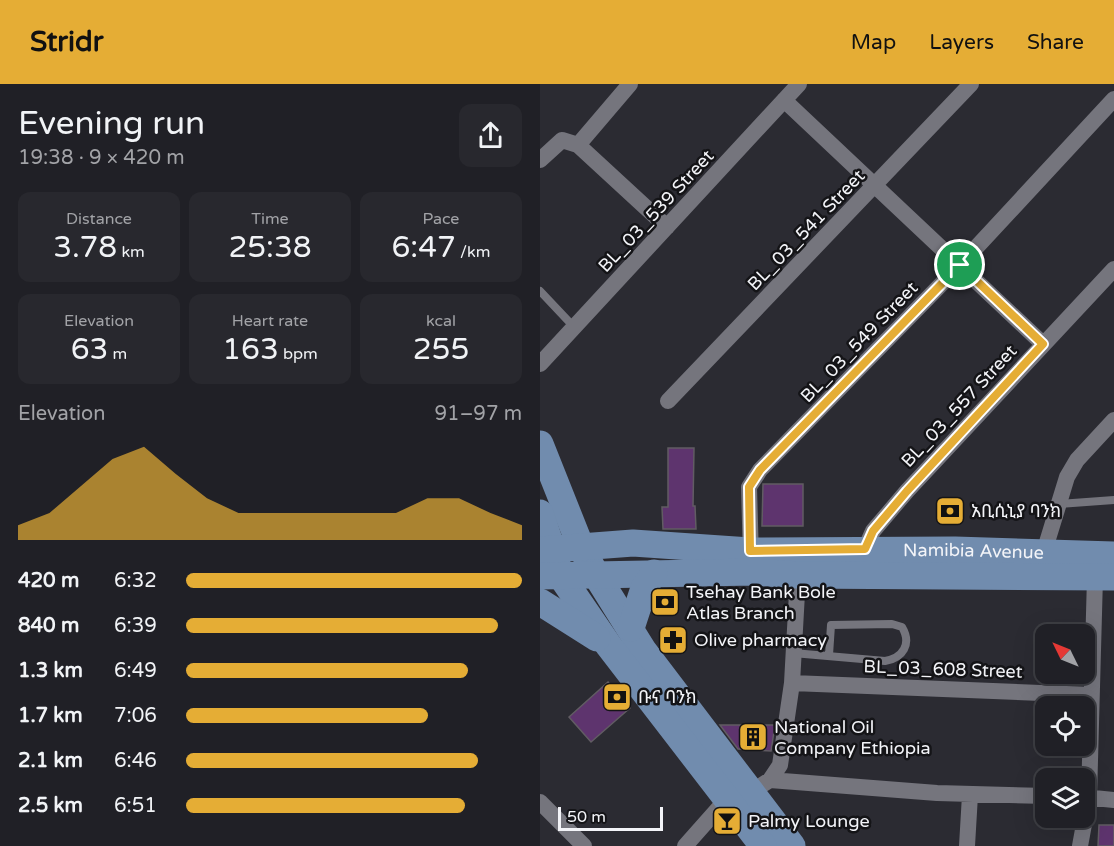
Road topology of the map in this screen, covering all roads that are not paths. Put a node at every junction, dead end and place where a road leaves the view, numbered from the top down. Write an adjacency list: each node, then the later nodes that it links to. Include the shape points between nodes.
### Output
1 (630, 84): 6 (street)
2 (799, 84): 4 (street, BL_03_539 Street)
3 (971, 84): 8 (street, BL_03_541 Street)
4 (784, 99): 8 (street); 9 (street, BL_03_539 Street)
5 (1114, 99): 10 (street, BL_03_549 Street)
6 (578, 145): 7 (street, via 562,140); 9 (street)
7 (540, 160)
8 (877, 185): 10 (street); 16 (street, BL_03_541 Street)
9 (667, 227): 13 (street, BL_03_539 Street)
10 (960, 265): 14 (street); 29 (street, BL_03_549 Street, via 760,470 749,487)
11 (1114, 269): 14 (street, BL_03_557 Street)
12 (540, 291): 13 (lane)
13 (574, 327): 15 (street, BL_03_539 Street)
14 (1043, 344): 25 (street, BL_03_557 Street, via 907,491 873,531)
15 (540, 364)
16 (668, 401)
17 (1113, 422): 21 (street, via 1077,460)
18 (540, 444): 19 (main road)
19 (558, 487): 23 (main road, via 600,529); 24 (main road)
20 (1114, 500): 21 (lane)
21 (1058, 504): 27 (street)
22 (540, 513): 26 (main road)
23 (633, 543): 24 (main road, Namibia Avenue); 29 (main road, Namibia Avenue)
24 (581, 547): 26 (main road, Namibia Avenue); 30 (main road)
25 (865, 549): 27 (main road, Namibia Avenue); 29 (main road, Namibia Avenue)
26 (546, 550): 33 (main road)
27 (1044, 552): 28 (main road, Namibia Avenue)
28 (1114, 555)
29 (752, 562): 31 (main road, Namibia Avenue); 32 (main road, Namibia Avenue)
30 (595, 573): 31 (main road, Namibia Avenue); 33 (main road, Namibia Avenue); 36 (main road)
31 (654, 573): 36 (main road, via 644,588)
32 (798, 575): 34 (main road, Namibia Avenue); 38 (street)
33 (550, 576): 37 (main road)
34 (1104, 577): 41 (street)
35 (540, 602): 37 (main road)
36 (631, 628): 43 (main road, via 670,687)
37 (609, 646): 43 (main road)
38 (793, 653): 39 (lane); 40 (street)
39 (829, 655): 39 (lane, via 897,659 905,650 906,634 902,627 892,624 831,625)
40 (792, 683): 41 (street, BL_03_608 Street); 43 (street, via 780,765)
41 (1091, 695): 42 (street)
42 (1088, 768)
43 (747, 788): 44 (street); 51 (street); 52 (main road); 53 (main road)
44 (970, 795): 45 (street); 54 (street)
45 (1035, 796)
46 (1095, 798): 47 (street)
47 (1114, 800)
48 (540, 802): 50 (street)
49 (1083, 828): 55 (street)
50 (584, 846)
51 (685, 846)
52 (763, 846)
53 (792, 846)
54 (967, 846)
55 (1080, 846)

